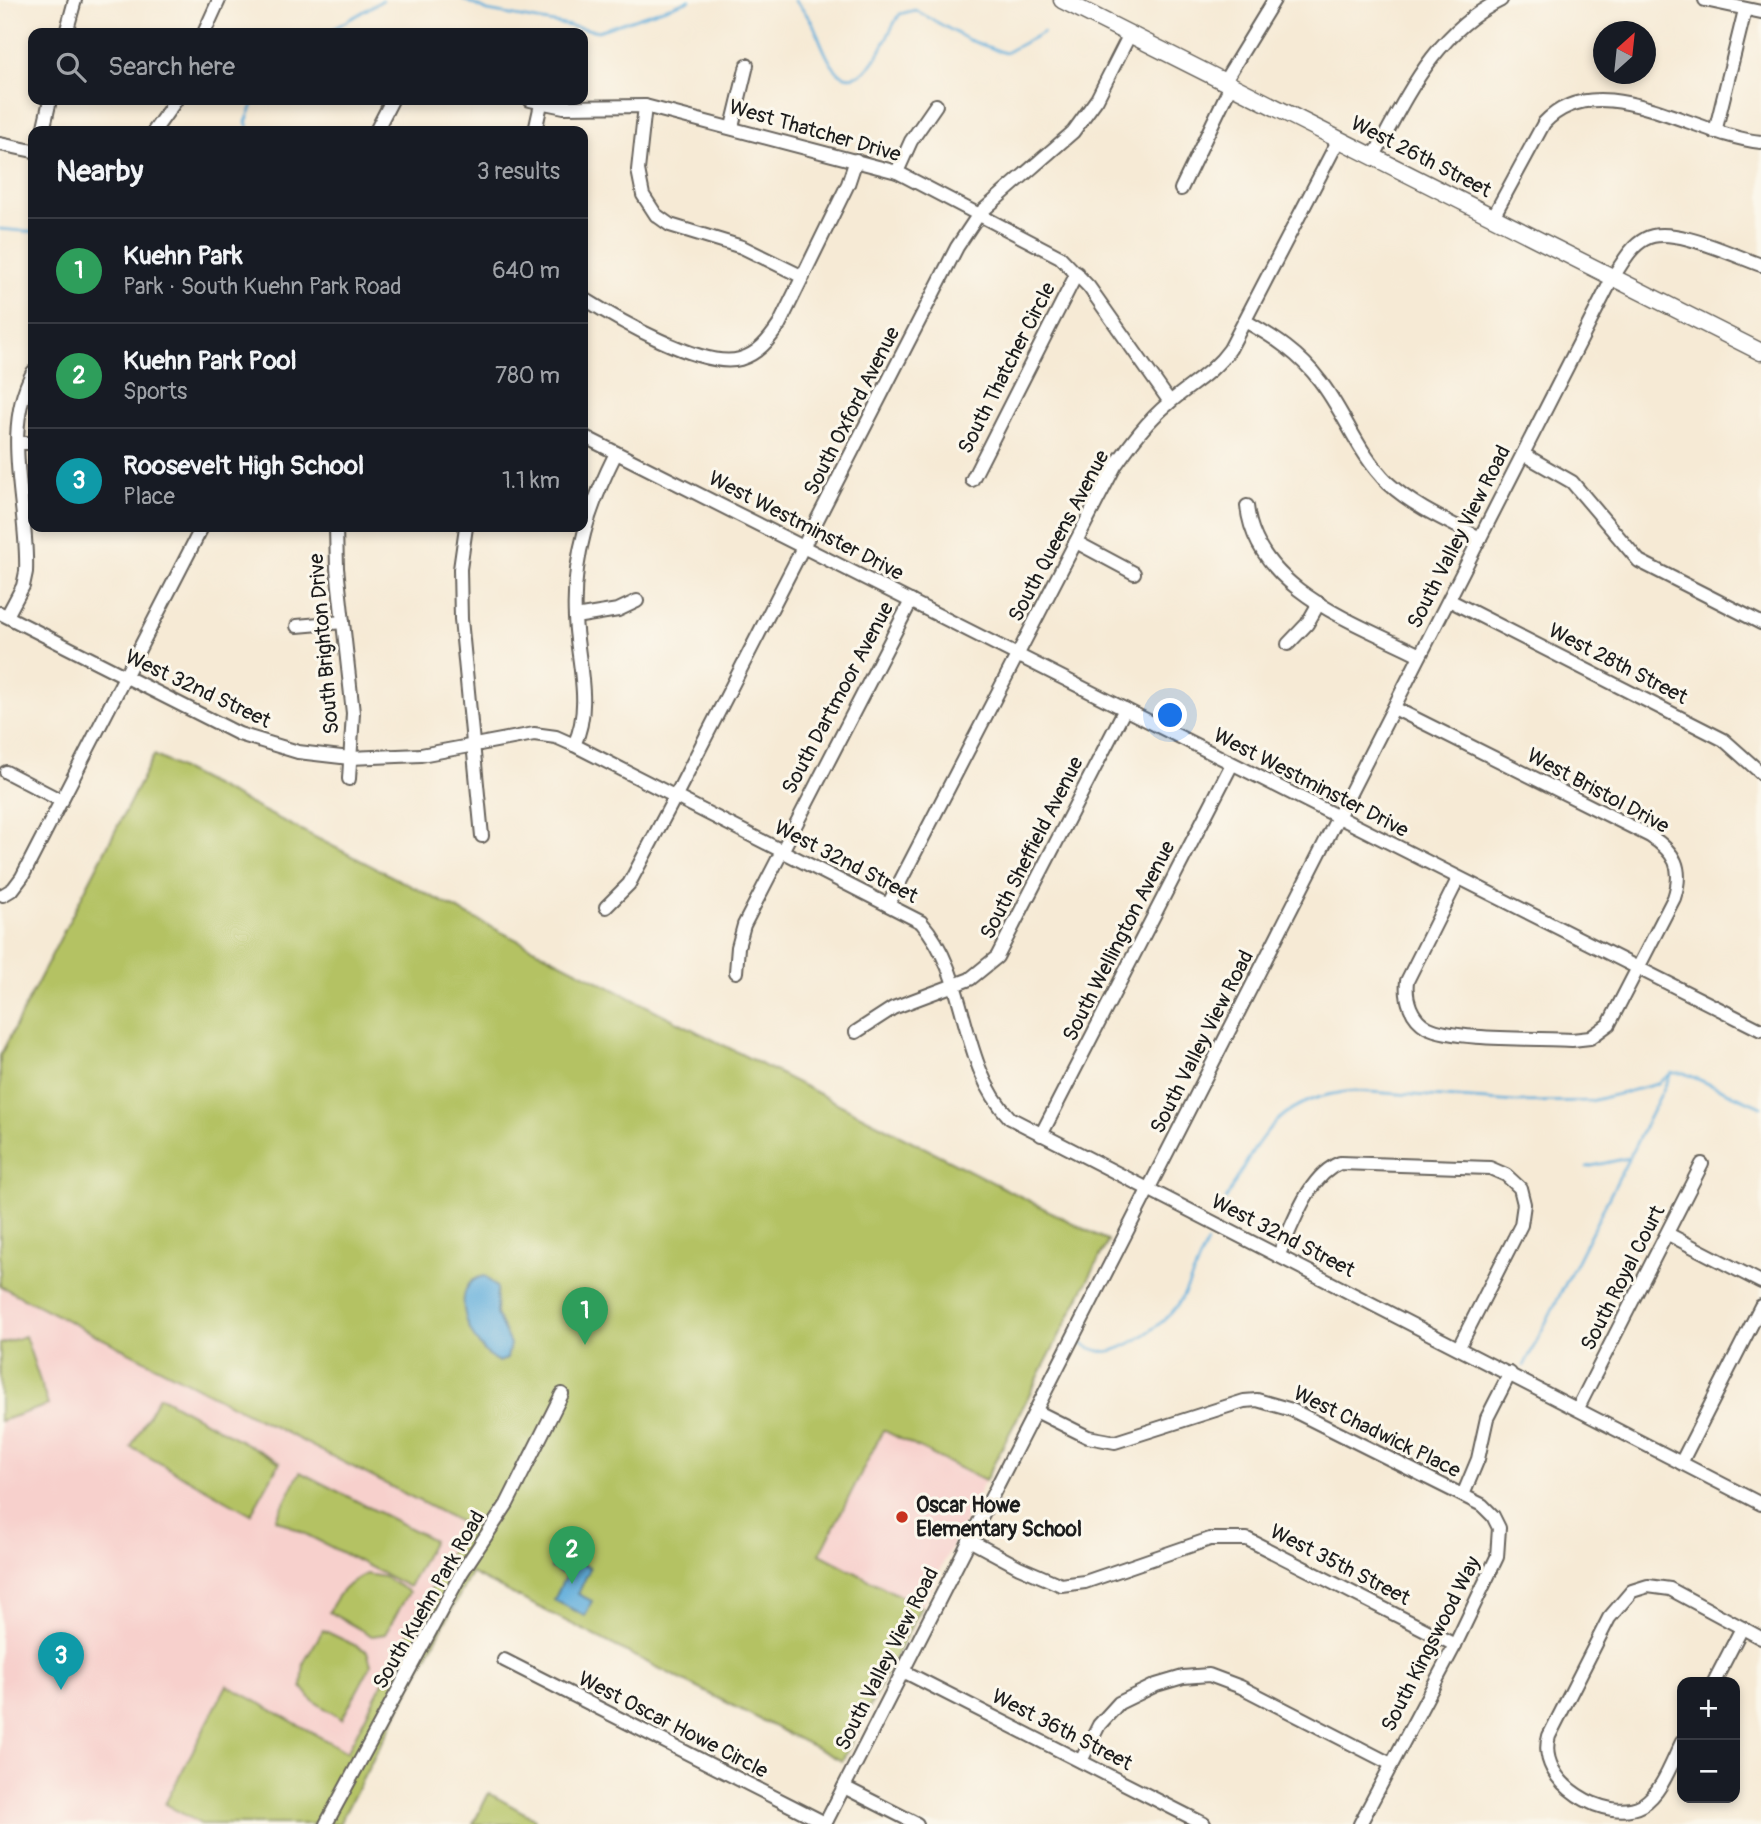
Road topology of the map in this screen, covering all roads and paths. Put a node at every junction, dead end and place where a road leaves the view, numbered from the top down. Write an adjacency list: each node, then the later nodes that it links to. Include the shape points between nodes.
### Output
1 (75, 0): 9 (street)
2 (219, 0): 10 (street)
3 (1062, 0): 11 (main road, West 26th Street)
4 (1274, 0): 13 (street)
5 (1501, 0): 31 (street, via 1458,27 1438,48)
6 (1705, 0): 7 (street)
7 (1745, 10): 8 (street); 26 (street)
8 (1761, 12)
9 (67, 28)
10 (206, 28)
11 (1130, 34): 13 (main road, West 26th Street); 35 (street, South Oxford Avenue, via 1097,99 1073,132)
12 (747, 65): 25 (street)
13 (1228, 83): 27 (main road, West 26th Street); 34 (street)
14 (588, 104): 20 (street, West Thatcher Drive)
15 (936, 104): 33 (street)
16 (49, 105): 21 (street)
17 (172, 105): 22 (street)
18 (389, 105): 23 (street)
19 (535, 105): 24 (street)
20 (645, 106): 25 (street, West Thatcher Drive); 39 (street, via 638,170 643,195 656,215 670,225 742,247)
21 (44, 126)
22 (158, 126)
23 (379, 126)
24 (535, 126)
25 (732, 127): 32 (street, West Thatcher Drive)
26 (1715, 132): 28 (street); 36 (street, via 1611,99 1577,101 1544,123)
27 (1339, 139): 31 (main road, West 26th Street); 42 (street, South Queens Avenue)
28 (1761, 142)
29 (0, 144): 30 (street)
30 (28, 150)
31 (1374, 156): 36 (main road, West 26th Street)
32 (856, 160): 33 (street, West Thatcher Drive); 39 (street)
33 (897, 172): 35 (street, West Thatcher Drive)
34 (1181, 189)
35 (979, 214): 38 (street, West Thatcher Drive, via 1045,247); 60 (street, South Oxford Avenue, via 957,247)
36 (1493, 218): 40 (main road, West 26th Street)
37 (1761, 265): 40 (street, South Valley View Road, via 1687,239 1654,235 1632,249)
38 (1077, 273): 45 (street, West Thatcher Drive); 51 (street, South Thatcher Circle)
39 (803, 277): 41 (street, via 768,341 749,355 730,361 708,360 680,349)
40 (1613, 277): 43 (main road, West 26th Street); 50 (street, South Valley View Road)
41 (588, 301)
42 (1245, 321): 45 (street, South Queens Avenue, via 1213,370); 58 (street, via 1285,345 1321,381 1362,450 1388,482 1433,514)
43 (1761, 352)
44 (28, 390): 47 (street)
45 (1170, 402): 59 (street, South Queens Avenue, via 1115,466)
46 (588, 439): 49 (street, West Westminster Drive)
47 (18, 443): 48 (street); 66 (street, via 26,572 23,586)
48 (28, 443)
49 (616, 453): 53 (street); 60 (street, West Westminster Drive)
50 (1523, 454): 58 (street, South Valley View Road); 69 (street, via 1572,482 1639,561)
51 (972, 480)
52 (1247, 506): 65 (street, via 1252,529 1272,561 1294,587)
53 (588, 516)
54 (199, 532): 74 (street)
55 (336, 532): 68 (street, South Brighton Drive)
56 (465, 532): 77 (street, via 459,591)
57 (583, 532): 67 (street)
58 (1480, 538): 62 (street, South Valley View Road)
59 (1076, 542): 61 (street); 72 (street, South Queens Avenue)
60 (804, 547): 64 (street, West Westminster Drive); 84 (street, South Oxford Avenue)
61 (1134, 573)
62 (1449, 600): 73 (street, South Valley View Road); 82 (street, West 28th Street, via 1724,740)
63 (637, 601): 67 (street, via 618,610)
64 (911, 601): 72 (street, West Westminster Drive); 88 (street, South Dartmoor Avenue)
65 (1319, 603): 71 (street); 73 (street)
66 (3, 615): 74 (street, West 32nd Street)
67 (575, 617): 78 (street, via 584,711)
68 (343, 622): 70 (street); 79 (street, South Brighton Drive, via 353,713)
69 (1761, 623)
70 (298, 626)
71 (1288, 644)
72 (1018, 654): 76 (street, West Westminster Drive); 91 (street, South Queens Avenue)
73 (1420, 656): 75 (street, South Valley View Road)
74 (126, 677): 79 (street, West 32nd Street, via 239,734 298,751); 85 (street)
75 (1394, 708): 86 (street, South Valley View Road); 93 (street, West Bristol Drive, via 1650,836 1671,853 1679,867 1678,885)
76 (1125, 709): 80 (street, West Westminster Drive); 95 (street, South Sheffield Avenue, via 1003,946 981,972)
77 (472, 744): 78 (street, West 32nd Street, via 534,734); 79 (street, West 32nd Street, via 421,755); 87 (street)
78 (574, 745): 84 (street, West 32nd Street)
79 (351, 758): 83 (street, South Brighton Drive)
80 (1232, 764): 86 (street, West Westminster Drive); 98 (street, South Wellington Avenue)
81 (6, 772): 85 (street)
82 (1761, 773)
83 (349, 779)
84 (675, 797): 88 (street, West 32nd Street); 92 (street, South Oxford Avenue, via 629,884)
85 (62, 801): 90 (street, via 22,877)
86 (1338, 818): 89 (street, West Westminster Drive); 100 (street, South Valley View Road)
87 (482, 836)
88 (781, 850): 91 (street, West 32nd Street); 94 (street, South Dartmoor Avenue, via 744,925)
89 (1458, 879): 93 (street, West Westminster Drive); 93 (street, West Bristol Drive, via 1407,981 1411,1009 1426,1026 1450,1034 1590,1038 1609,1024)
90 (3, 895)
91 (888, 905): 95 (street, West 32nd Street, via 921,922 932,935)
92 (606, 907)
93 (1638, 967): 96 (street, West Westminster Drive)
94 (736, 972)
95 (953, 986): 97 (street, South Sheffield Avenue, via 893,1008); 98 (street, West 32nd Street, via 981,1075 993,1098 1010,1118)
96 (1761, 1030)
97 (856, 1032)
98 (1041, 1135): 100 (street, West 32nd Street)
99 (1702, 1164): 101 (street, South Royal Court)
100 (1149, 1190): 102 (street, West 32nd Street); 109 (street, South Valley View Road)
101 (1668, 1234): 103 (street); 108 (street, South Royal Court)
102 (1278, 1256): 105 (street, West 32nd Street); 105 (street, via 1315,1183 1340,1163 1499,1171 1520,1188 1524,1214)
103 (1761, 1282)
104 (1761, 1306): 110 (street)
105 (1459, 1347): 106 (street, West 32nd Street)
106 (1510, 1373): 108 (street, West 32nd Street); 111 (street, via 1487,1419)
107 (562, 1394): 124 (street, South Kuehn Park Road, via 507,1504 462,1572)
108 (1578, 1408): 110 (street, West 32nd Street)
109 (1036, 1410): 111 (street, West Chadwick Place, via 1088,1437 1115,1442 1257,1400 1292,1409); 113 (street, South Valley View Road)
110 (1682, 1463): 112 (street, West 32nd Street)
111 (1463, 1495): 116 (street, South Kingswood Way, via 1488,1510 1500,1536 1497,1557)
112 (1761, 1504)
113 (970, 1540): 116 (street, West 35th Street, via 1061,1585 1085,1582 1210,1539 1247,1539); 118 (street, South Valley View Road)
114 (1742, 1628): 115 (street); 119 (street); 120 (street, via 1670,1589 1648,1586 1625,1595 1549,1735 1546,1756 1552,1773 1569,1790 1602,1806 1627,1810 1650,1798)
115 (1761, 1638)
116 (1454, 1645): 122 (street, South Kingswood Way)
117 (504, 1660): 125 (street, West Oscar Howe Circle)
118 (902, 1671): 121 (street, West 36th Street); 123 (street, South Valley View Road)
119 (1717, 1677)
120 (1677, 1751)
121 (1081, 1761): 122 (street, via 1099,1725 1119,1703 1156,1685 1209,1675); 127 (street, West 36th Street)
122 (1391, 1764): 128 (street, South Kingswood Way)
123 (844, 1787): 125 (street, South Valley View Road); 126 (street)
124 (326, 1824)
125 (825, 1824)
126 (917, 1824)
127 (1204, 1824)
128 (1360, 1824)

